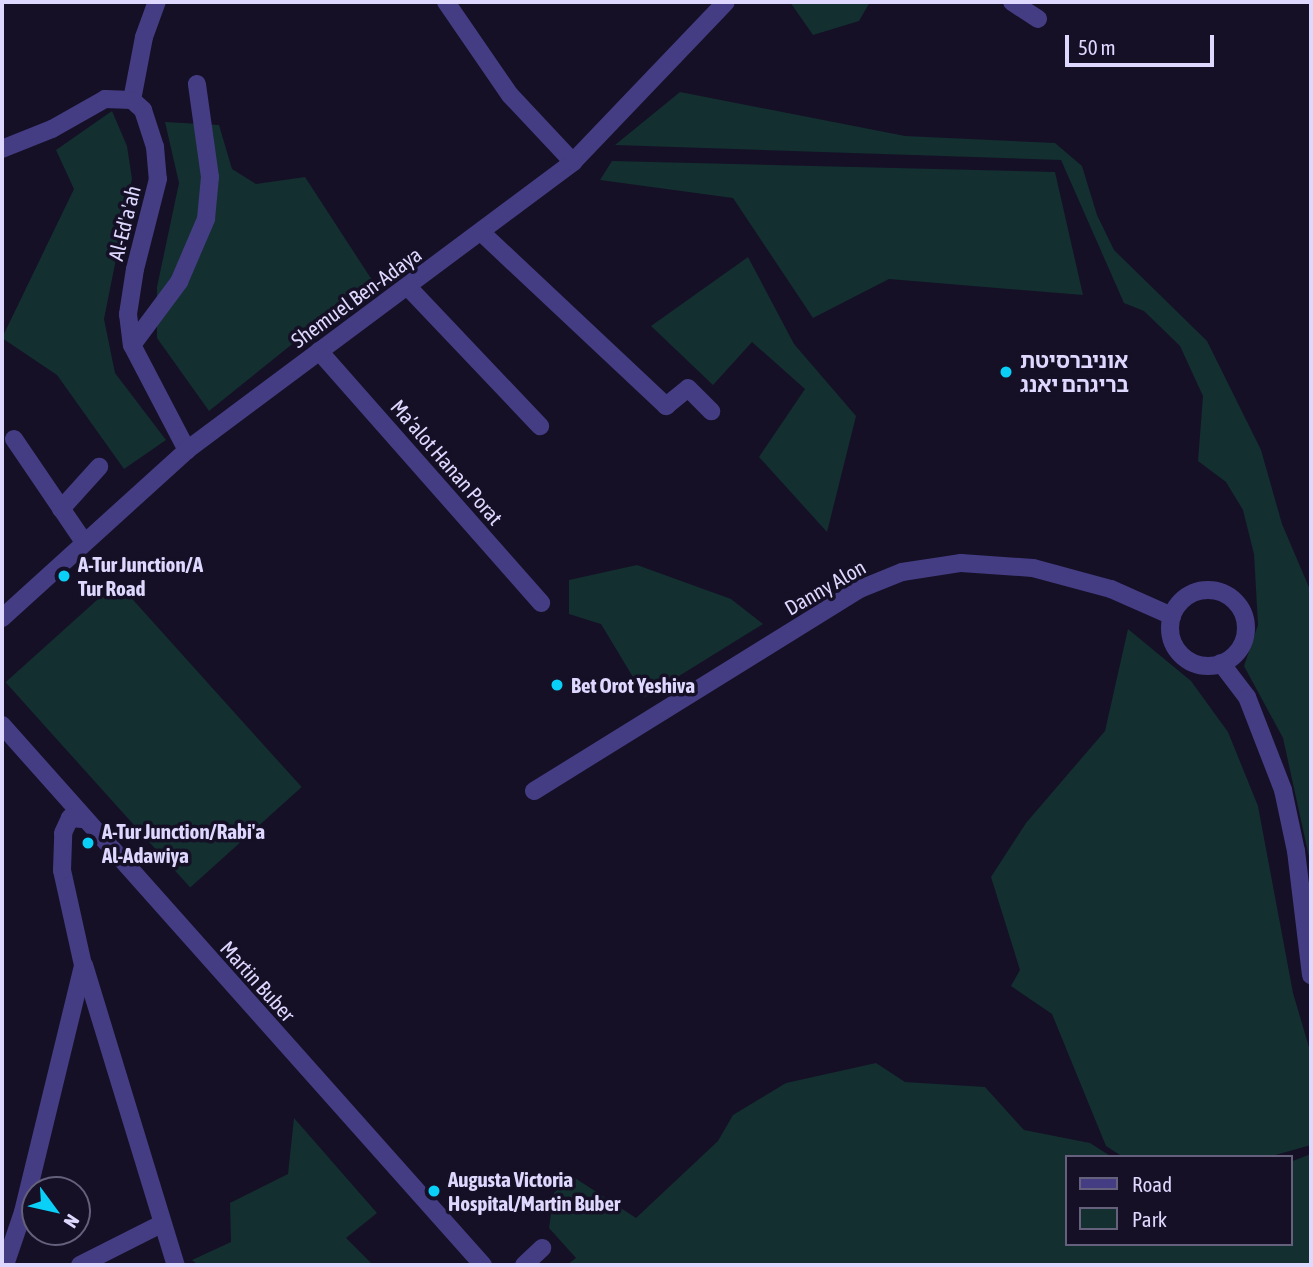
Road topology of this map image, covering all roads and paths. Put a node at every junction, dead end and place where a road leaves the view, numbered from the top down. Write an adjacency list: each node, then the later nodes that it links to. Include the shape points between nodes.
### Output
1 (157, 2): 7 (street, via 144,37)
2 (446, 2): 9 (street, via 510,94)
3 (726, 2): 9 (street, Shemuel Ben-Adaya)
4 (1012, 2): 5 (street)
5 (1038, 19)
6 (198, 84): 12 (street, via 210,177 206,219 180,282)
7 (132, 100): 8 (street, via 105,99 52,129); 12 (street, Al-Ed'a'ah, via 149,120 158,179 135,269 128,314)
8 (2, 149)
9 (573, 162): 10 (street, Shemuel Ben-Adaya)
10 (482, 233): 11 (street, Shemuel Ben-Adaya); 14 (street, via 666,406 688,388)
11 (408, 287): 13 (street, Shemuel Ben-Adaya); 15 (street)
12 (132, 345): 17 (street, Al-Ed'a'ah)
13 (319, 351): 17 (street, Shemuel Ben-Adaya); 21 (street, Ma’alot Hanan Porat)
14 (710, 411)
15 (540, 426)
16 (14, 439): 19 (street)
17 (187, 450): 20 (street, Shemuel Ben-Adaya)
18 (99, 467): 19 (street)
19 (61, 509): 20 (street)
20 (84, 542): 23 (street, Shemuel Ben-Adaya)
21 (541, 603)
22 (1172, 616): 24 (street, via 1170,634 1183,657 1203,666); 24 (street, via 1192,593 1217,591 1231,598 1240,608 1245,631 1234,654); 26 (street, Danny Alon, via 1111,589 1033,568 961,563 902,572 860,589)
23 (2, 618)
24 (1221, 663): 29 (street, via 1247,697 1283,790 1296,851)
25 (2, 725): 27 (street, Martin Buber)
26 (534, 791)
27 (82, 819): 28 (street, via 70,818 64,833 62,870); 35 (street, Martin Buber)
28 (83, 965): 30 (street); 32 (street, via 23,1212)
29 (1311, 975)
30 (161, 1224): 33 (street); 34 (street)
31 (542, 1248): 36 (street)
32 (5, 1265)
33 (80, 1265)
34 (176, 1265)
35 (483, 1265)
36 (524, 1265)

